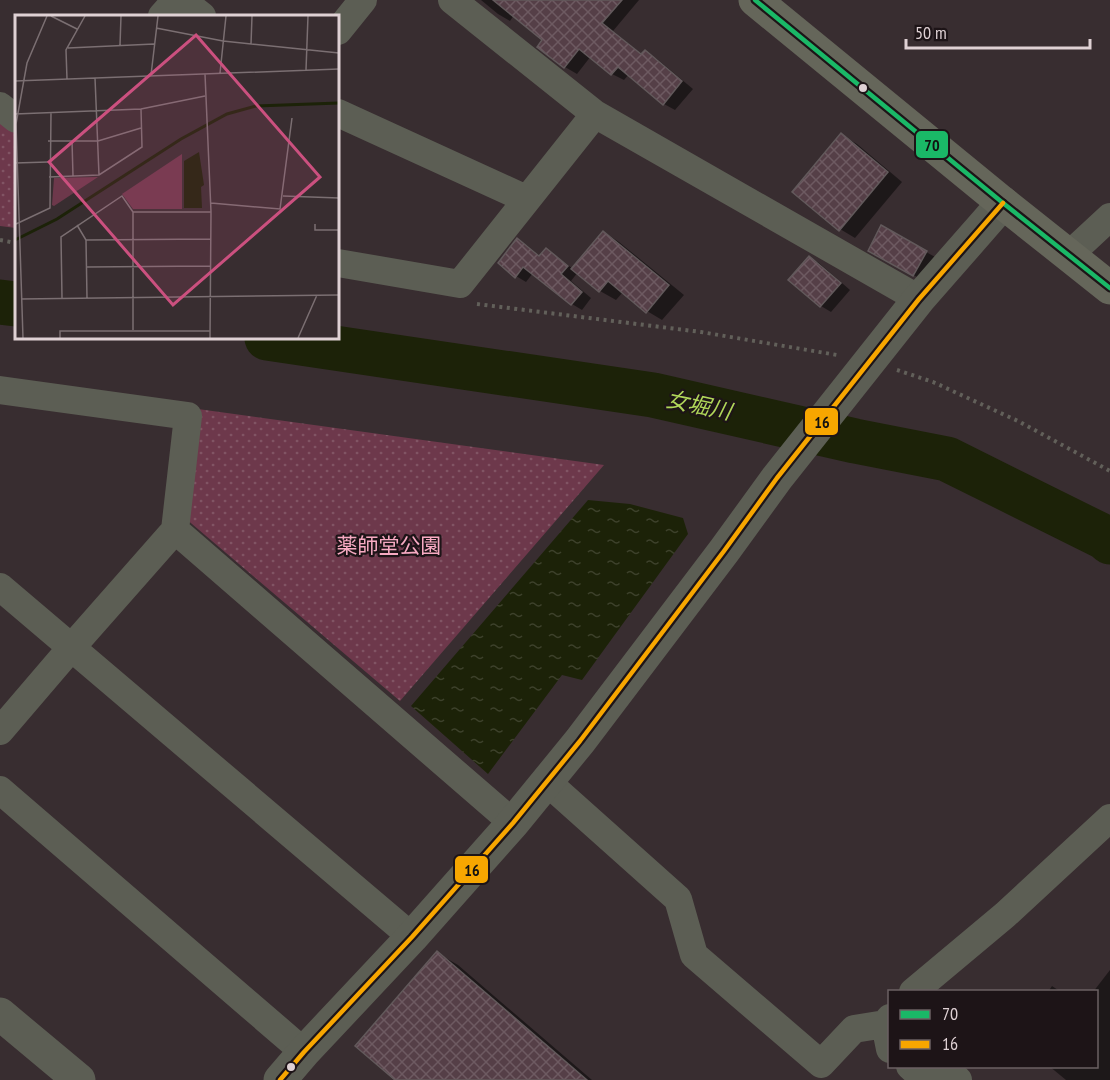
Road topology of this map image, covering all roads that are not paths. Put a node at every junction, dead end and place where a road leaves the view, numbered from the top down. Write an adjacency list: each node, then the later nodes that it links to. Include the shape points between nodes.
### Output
1 (176, 0): 6 (street)
2 (182, 0): 7 (street)
3 (363, 0): 8 (street)
4 (452, 0): 11 (street)
5 (763, 2): 14 (main road)
6 (163, 15)
7 (201, 15)
8 (339, 30)
9 (0, 106): 12 (street)
10 (339, 112): 13 (street)
11 (595, 114): 13 (street); 19 (street)
12 (15, 118)
13 (526, 200): 17 (street, via 460,284)
14 (1003, 202): 16 (main road); 19 (street)
15 (1110, 217): 16 (street)
16 (1069, 255): 18 (main road)
17 (339, 263)
18 (1110, 288)
19 (919, 299): 25 (street, via 777,478)
20 (0, 390): 21 (street, via 188,416)
21 (175, 530): 23 (street); 28 (street)
22 (0, 587): 23 (street)
23 (71, 648): 24 (street); 29 (street)
24 (0, 731)
25 (547, 782): 28 (street); 32 (street, via 678,899 694,956 821,1064 854,1029)
26 (0, 790): 33 (street)
27 (1110, 818): 30 (street, via 1005,915)
28 (513, 823): 29 (street)
29 (412, 937): 33 (street)
30 (915, 990)
31 (0, 1014): 36 (street)
32 (888, 1029)
33 (304, 1052): 37 (street)
34 (912, 1068): 38 (street)
35 (945, 1068): 39 (street)
36 (79, 1080)
37 (280, 1080)
38 (925, 1080)
39 (958, 1080)

